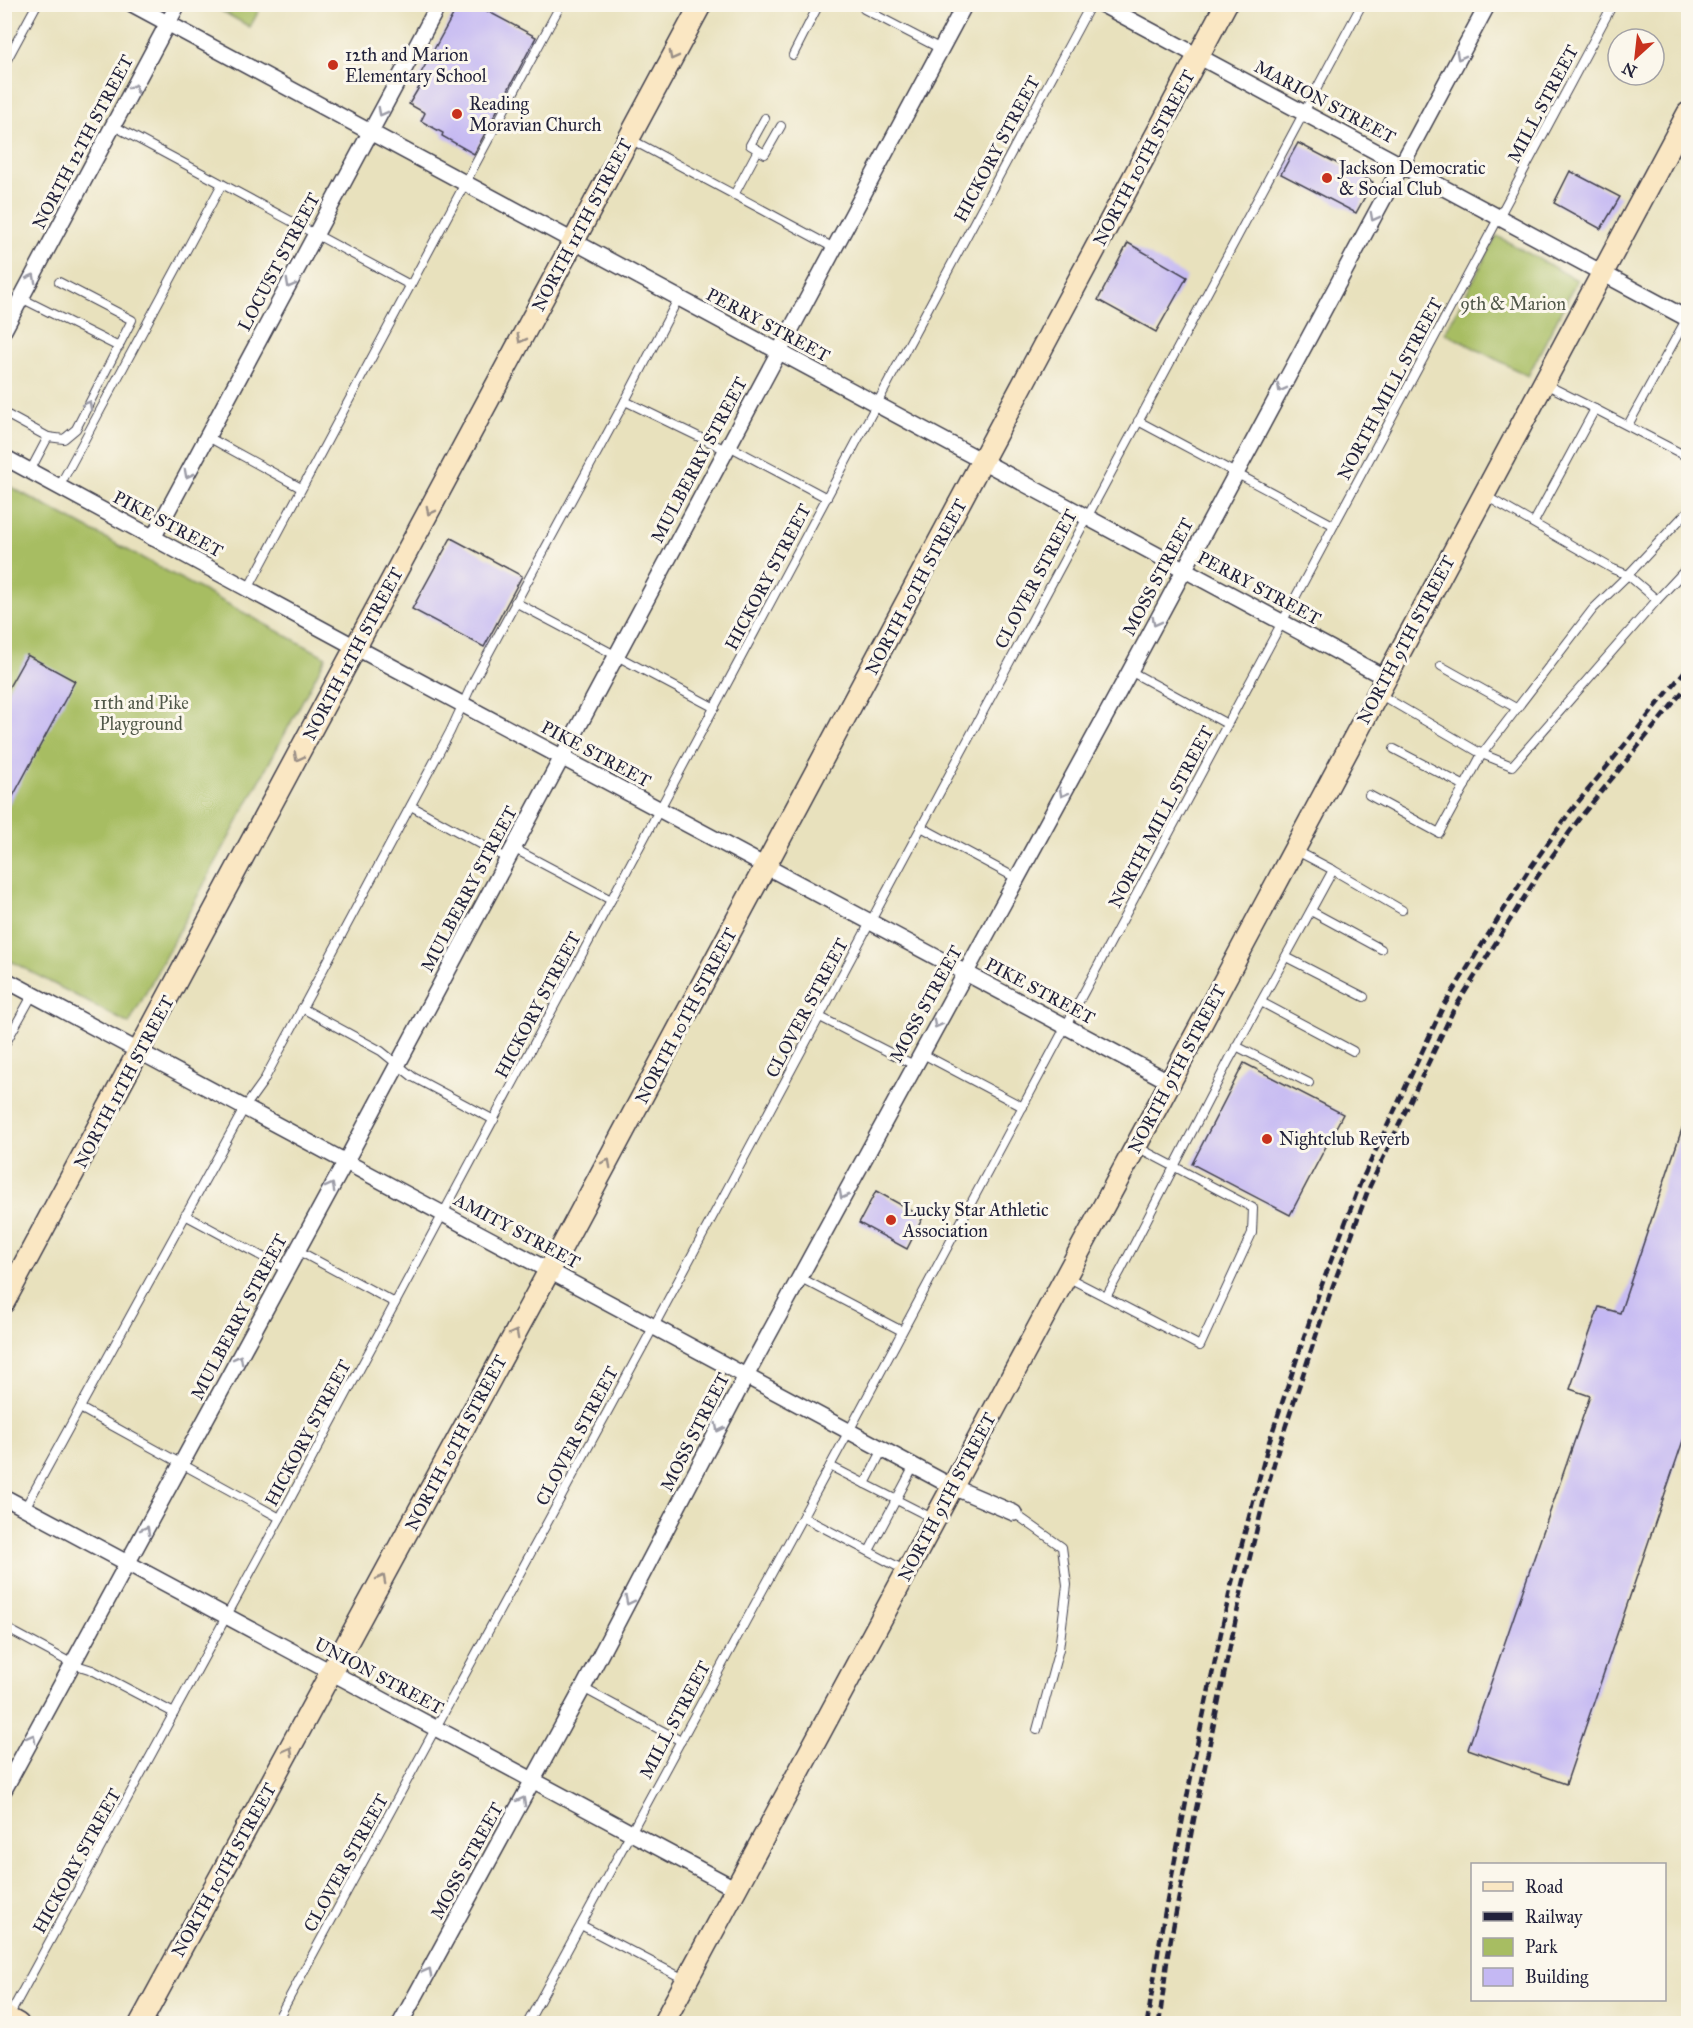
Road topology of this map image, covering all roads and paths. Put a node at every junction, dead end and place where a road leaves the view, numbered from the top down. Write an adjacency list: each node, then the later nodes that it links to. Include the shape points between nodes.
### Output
1 (37, 4): 20 (lane)
2 (132, 4): 16 (street, PERRY STREET)
3 (178, 4): 16 (street, NORTH 12TH STREET)
4 (439, 4): 26 (street, LOCUST STREET, one-way to 26)
5 (561, 4): 30 (lane)
6 (700, 4): 27 (street, NORTH 11TH STREET, one-way to 27)
7 (819, 4): 18 (lane)
8 (965, 4): 17 (street, MULBERRY STREET)
9 (1091, 4): 48 (lane, HICKORY STREET)
10 (1101, 4): 19 (street, MARION STREET)
11 (1227, 4): 19 (street, NORTH 10TH STREET)
12 (1362, 4): 22 (lane, CLOVER STREET)
13 (1488, 4): 29 (street, MOSS STREET, one-way to 29)
14 (1613, 4): 33 (lane, MILL STREET)
15 (864, 9): 17 (lane)
16 (168, 24): 24 (street, NORTH 12TH STREET, one-way to 16); 26 (street, PERRY STREET)
17 (941, 49): 36 (street, MULBERRY STREET)
18 (793, 55)
19 (1199, 57): 22 (street, MARION STREET); 58 (street, NORTH 10TH STREET)
20 (4, 65)
21 (1689, 112): 37 (street, NORTH 9TH STREET)
22 (1304, 113): 29 (street, MARION STREET); 51 (lane, CLOVER STREET)
23 (765, 118): 28 (lane, via 750,145)
24 (114, 126): 31 (lane); 40 (street, NORTH 12TH STREET, one-way to 24)
25 (781, 126): 28 (lane, via 765,154)
26 (371, 132): 30 (street, PERRY STREET); 34 (street, LOCUST STREET)
27 (629, 138): 32 (lane); 35 (street, NORTH 11TH STREET)
28 (759, 150): 32 (lane)
29 (1402, 165): 33 (street, MARION STREET); 60 (street, MOSS STREET, one-way to 60)
30 (464, 183): 35 (street, PERRY STREET); 39 (lane)
31 (222, 184): 34 (lane); 61 (lane)
32 (734, 195): 36 (lane)
33 (1499, 218): 37 (street, MARION STREET); 68 (lane, NORTH MILL STREET)
34 (316, 235): 39 (lane); 54 (street, LOCUST STREET, one-way to 54)
35 (573, 242): 41 (street, PERRY STREET); 77 (street, NORTH 11TH STREET, one-way to 77)
36 (834, 248): 45 (street, MULBERRY STREET)
37 (1603, 273): 42 (street, MARION STREET); 46 (street, NORTH 9TH STREET)
38 (59, 282): 44 (lane, via 132,320)
39 (410, 285): 62 (lane)
40 (21, 298): 43 (street, NORTH 12TH STREET); 44 (lane)
41 (678, 298): 45 (street, PERRY STREET); 47 (lane)
42 (1688, 318): 52 (lane)
43 (4, 330)
44 (119, 347): 53 (lane, one-way to 44, via 64,439 76,429)
45 (778, 352): 48 (street, PERRY STREET); 55 (street, MULBERRY STREET)
46 (1544, 383): 49 (lane); 63 (street, NORTH 9TH STREET)
47 (625, 401): 55 (lane); 75 (lane)
48 (877, 405): 58 (street, PERRY STREET); 64 (lane, HICKORY STREET)
49 (1595, 409): 52 (lane); 67 (lane)
50 (4, 413): 53 (lane)
51 (1138, 422): 60 (lane); 66 (lane, CLOVER STREET)
52 (1628, 425): 56 (lane)
53 (48, 437): 59 (lane)
54 (207, 437): 62 (lane); 69 (street, LOCUST STREET, one-way to 69)
55 (728, 448): 64 (lane); 78 (street, MULBERRY STREET)
56 (1682, 454)
57 (4, 457): 59 (street, PIKE STREET)
58 (982, 463): 66 (street, PERRY STREET); 96 (street, NORTH 10TH STREET)
59 (30, 471): 61 (street, PIKE STREET)
60 (1236, 473): 68 (lane); 71 (street, MOSS STREET)
61 (58, 487): 69 (street, PIKE STREET)
62 (302, 488): 73 (lane)
63 (1484, 494): 67 (lane); 81 (street, NORTH 9TH STREET)
64 (827, 498): 83 (lane, HICKORY STREET)
65 (1689, 511): 72 (lane)
66 (1086, 518): 71 (street, PERRY STREET); 93 (lane, CLOVER STREET)
67 (1534, 522): 72 (lane)
68 (1333, 525): 76 (lane, NORTH MILL STREET)
69 (153, 538): 73 (street, PIKE STREET)
70 (1689, 567): 74 (lane)
71 (1184, 570): 76 (street, PERRY STREET); 80 (street, MOSS STREET, one-way to 80)
72 (1628, 575): 74 (lane); 84 (lane, via 1593,609)
73 (248, 589): 77 (street, PIKE STREET)
74 (1658, 600): 87 (lane, via 1512,766)
75 (515, 602): 78 (lane); 82 (lane)
76 (1281, 622): 81 (street, PERRY STREET); 85 (lane, NORTH MILL STREET)
77 (357, 648): 82 (street, PIKE STREET); 116 (street, NORTH 11TH STREET, one-way to 116)
78 (616, 657): 83 (lane); 88 (street, MULBERRY STREET)
79 (1441, 666): 84 (lane)
80 (1130, 671): 85 (lane); 98 (street, MOSS STREET, one-way to 98)
81 (1382, 686): 87 (lane); 94 (street, NORTH 9TH STREET)
82 (462, 704): 88 (street, PIKE STREET); 91 (lane)
83 (715, 708): 92 (lane, HICKORY STREET)
84 (1516, 708): 87 (lane)
85 (1227, 724): 112 (lane, NORTH MILL STREET)
86 (1394, 749): 89 (lane)
87 (1482, 754): 89 (lane)
88 (562, 757): 92 (street, PIKE STREET); 95 (street, MULBERRY STREET)
89 (1465, 786): 90 (lane, via 1439,832)
90 (1369, 795)
91 (411, 806): 95 (lane); 110 (lane)
92 (660, 810): 96 (street, PIKE STREET); 99 (lane, HICKORY STREET)
93 (921, 827): 98 (lane); 102 (lane, CLOVER STREET)
94 (1294, 849): 97 (lane); 119 (street, NORTH 9TH STREET)
95 (511, 853): 99 (lane); 118 (street, MULBERRY STREET)
96 (766, 867): 102 (street, PIKE STREET); 131 (street, NORTH 10TH STREET, one-way to 96)
97 (1333, 870): 100 (lane); 101 (lane)
98 (1016, 878): 105 (street, MOSS STREET)
99 (611, 900): 123 (lane, HICKORY STREET)
100 (1402, 910)
101 (1311, 911): 103 (lane); 104 (lane)
102 (870, 922): 105 (street, PIKE STREET); 111 (lane, CLOVER STREET)
103 (1381, 948)
104 (1286, 957): 108 (lane); 109 (lane)
105 (965, 973): 112 (street, PIKE STREET); 117 (street, MOSS STREET, one-way to 117)
106 (4, 979): 107 (street, AMITY STREET)
107 (33, 994): 113 (lane); 116 (street, AMITY STREET)
108 (1364, 997)
109 (1261, 1002): 114 (lane); 115 (lane)
110 (302, 1008): 118 (lane); 121 (lane)
111 (820, 1017): 117 (lane); 137 (lane, CLOVER STREET)
112 (1066, 1026): 119 (street, PIKE STREET); 122 (lane, NORTH MILL STREET)
113 (4, 1046)
114 (1236, 1046): 120 (lane); 126 (lane)
115 (1353, 1051)
116 (141, 1052): 121 (street, AMITY STREET); 135 (street, NORTH 11TH STREET)
117 (917, 1059): 122 (lane); 133 (street, MOSS STREET, one-way to 133)
118 (398, 1064): 123 (lane, via 413,1077); 125 (street, MULBERRY STREET)
119 (1170, 1082): 124 (street, NORTH 9TH STREET)
120 (1309, 1083)
121 (245, 1107): 125 (street, AMITY STREET); 128 (lane)
122 (1023, 1107): 138 (lane, NORTH MILL STREET)
123 (494, 1120): 127 (lane, HICKORY STREET)
124 (1136, 1146): 126 (lane); 132 (street, NORTH 9TH STREET)
125 (346, 1161): 127 (street, AMITY STREET); 129 (street, MULBERRY STREET, one-way to 125)
126 (1174, 1166): 134 (lane); 134 (lane, via 1253,1208 1252,1233 1200,1346)
127 (443, 1214): 131 (street, AMITY STREET); 136 (lane, HICKORY STREET)
128 (185, 1215): 130 (lane); 140 (lane)
129 (297, 1250): 130 (street, MULBERRY STREET); 136 (lane)
130 (287, 1270): 143 (street, MULBERRY STREET, one-way to 130)
131 (549, 1271): 137 (street, AMITY STREET); 161 (street, NORTH 10TH STREET, one-way to 131)
132 (1066, 1276): 134 (lane); 147 (street, NORTH 9TH STREET)
133 (799, 1277): 138 (lane); 139 (street, MOSS STREET)
134 (1106, 1297)
135 (4, 1302)
136 (395, 1303): 153 (lane, HICKORY STREET)
137 (654, 1326): 139 (street, AMITY STREET); 164 (lane, CLOVER STREET)
138 (902, 1331): 141 (lane, NORTH MILL STREET)
139 (746, 1376): 141 (street, AMITY STREET); 162 (street, MOSS STREET, one-way to 162)
140 (80, 1408): 143 (lane); 150 (lane)
141 (849, 1431): 142 (street, AMITY STREET); 144 (lane, MILL STREET)
142 (883, 1449): 145 (street, AMITY STREET); 146 (lane)
143 (182, 1463): 153 (lane); 156 (street, MULBERRY STREET, one-way to 143)
144 (830, 1466): 146 (lane); 152 (lane, MILL STREET)
145 (914, 1466): 147 (street, AMITY STREET); 149 (lane)
146 (865, 1484): 149 (lane)
147 (953, 1487): 151 (street, AMITY STREET); 154 (street, NORTH 9TH STREET)
148 (4, 1497): 150 (street, UNION STREET)
149 (896, 1500): 154 (lane); 155 (lane)
150 (25, 1508): 156 (street, UNION STREET)
151 (1014, 1513): 165 (lane, via 1062,1547 1066,1585 1059,1649)
152 (803, 1516): 155 (lane); 166 (lane, MILL STREET)
153 (280, 1518): 158 (lane, HICKORY STREET)
154 (935, 1520): 157 (street, NORTH 9TH STREET)
155 (869, 1551): 157 (lane)
156 (128, 1563): 158 (street, UNION STREET); 160 (street, MULBERRY STREET)
157 (907, 1572): 170 (street, NORTH 9TH STREET)
158 (226, 1616): 161 (street, UNION STREET); 163 (lane, HICKORY STREET)
159 (4, 1627): 160 (lane)
160 (73, 1664): 163 (lane); 168 (street, MULBERRY STREET, one-way to 160)
161 (331, 1672): 164 (street, UNION STREET); 174 (street, NORTH 10TH STREET, one-way to 161)
162 (583, 1688): 166 (lane); 167 (street, MOSS STREET)
163 (174, 1713): 173 (lane, HICKORY STREET)
164 (436, 1728): 167 (street, UNION STREET); 175 (lane, CLOVER STREET)
165 (1037, 1730)
166 (681, 1740): 169 (lane, MILL STREET)
167 (533, 1780): 169 (street, UNION STREET); 176 (street, MOSS STREET, one-way to 167)
168 (4, 1790)
169 (631, 1833): 170 (street, UNION STREET); 171 (lane, MILL STREET)
170 (736, 1889): 172 (street, NORTH 9TH STREET)
171 (581, 1925): 172 (lane); 177 (lane, MILL STREET)
172 (687, 1980): 178 (street, NORTH 9TH STREET)
173 (10, 2019)
174 (140, 2024)
175 (275, 2024)
176 (400, 2024)
177 (527, 2024)
178 (663, 2024)

